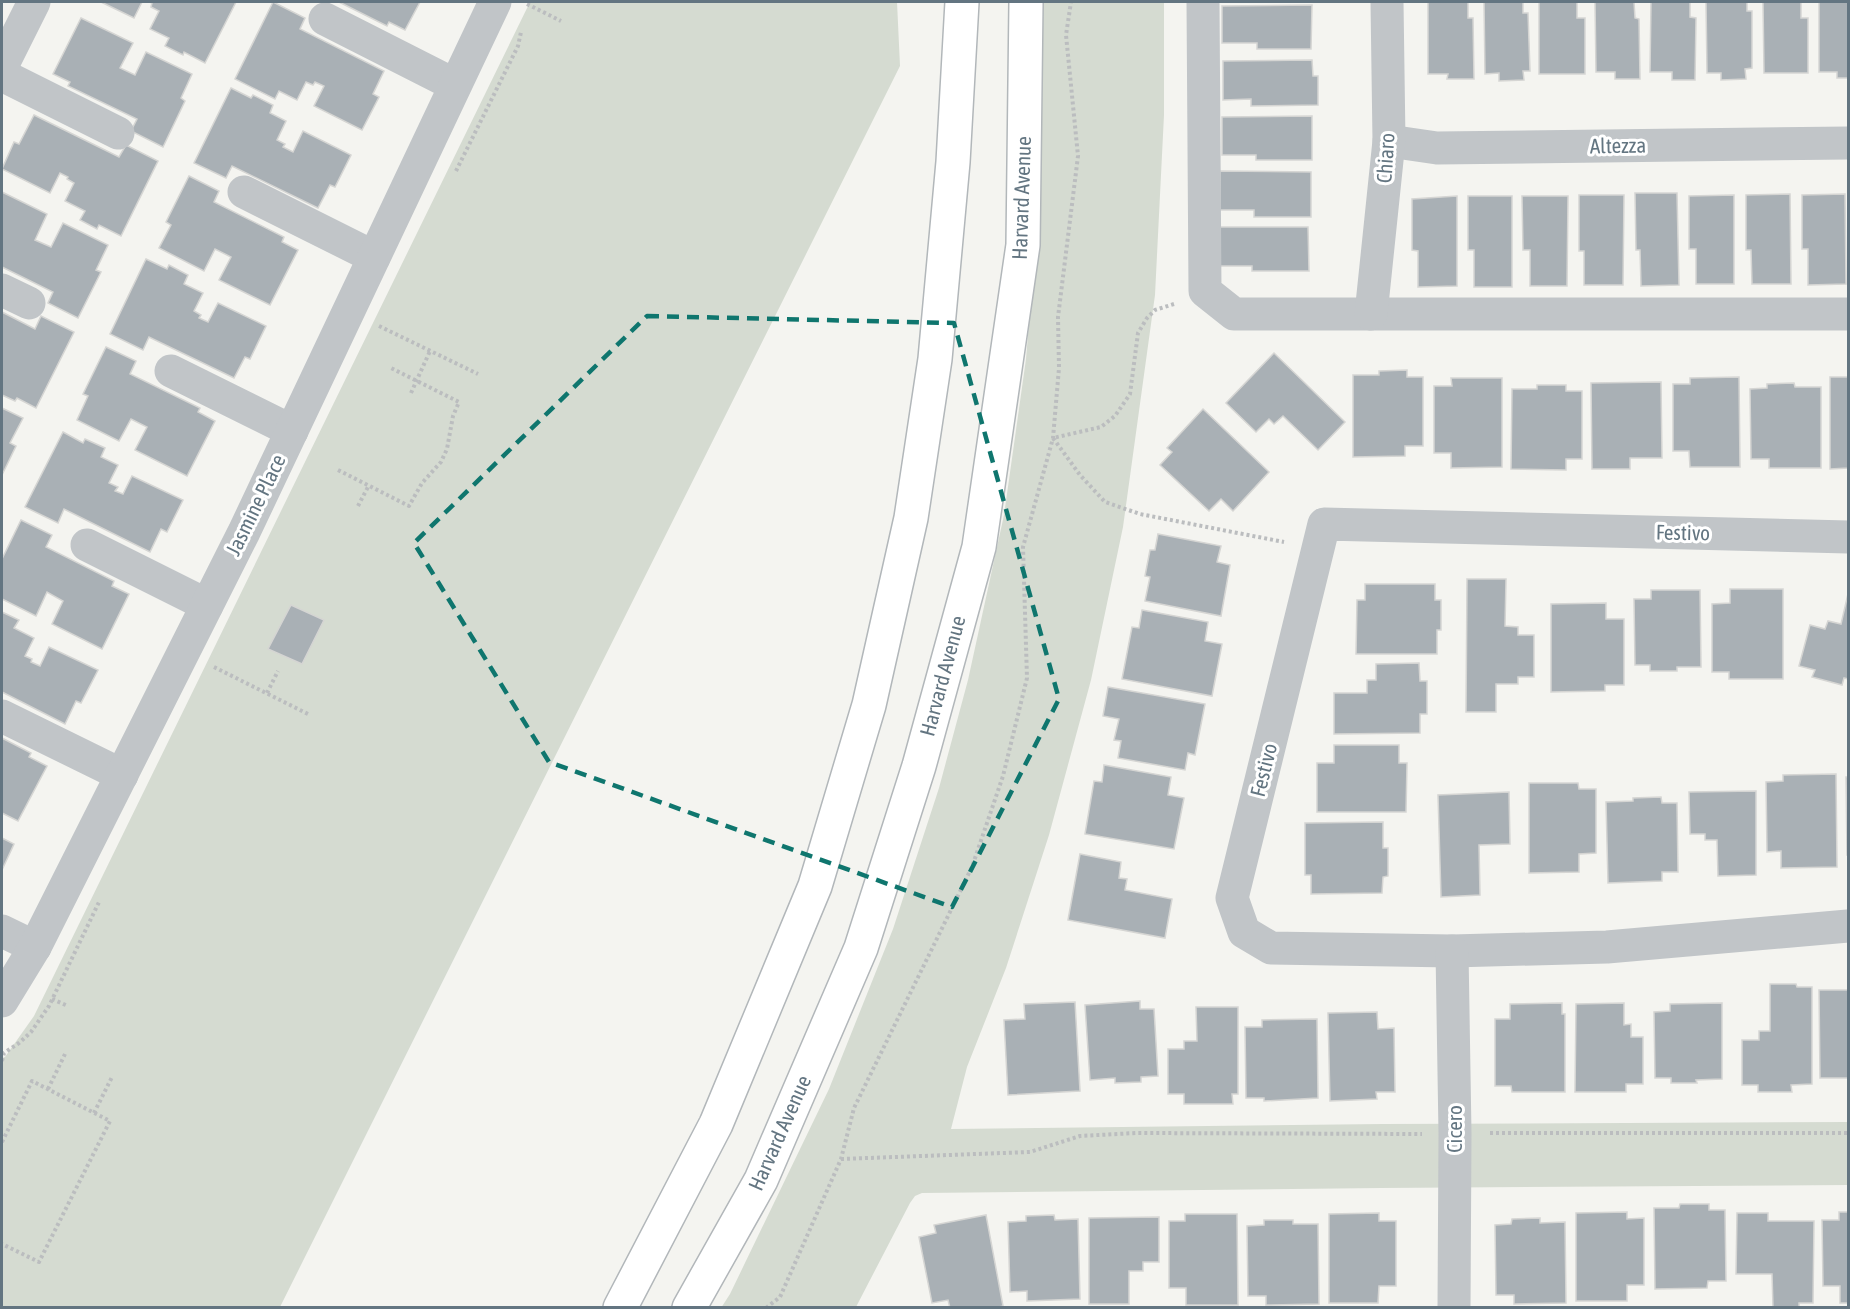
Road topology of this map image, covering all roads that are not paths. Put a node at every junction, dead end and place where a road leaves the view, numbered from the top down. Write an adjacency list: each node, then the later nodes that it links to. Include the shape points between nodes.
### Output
1 (34, 2): 8 (street)
2 (509, 2): 10 (street, Jasmine Place)
3 (962, 2): 30 (main road, via 953,162 935,359 911,518 869,705 814,886 721,1113)
4 (1026, 2): 31 (main road, Harvard Avenue, via 1023,244 979,547 919,766 861,948 761,1179)
5 (1203, 2): 16 (street, via 1205,291 1234,314)
6 (1387, 2): 12 (street, Chiaro)
7 (325, 19): 10 (street)
8 (2, 66)
9 (2, 75): 11 (street)
10 (455, 85): 15 (street, Jasmine Place)
11 (118, 133)
12 (1389, 141): 13 (street, Altezza, via 1437,148); 16 (street, Chiaro)
13 (1848, 143)
14 (244, 192): 15 (street)
15 (374, 257): 19 (street, Jasmine Place)
16 (1371, 314): 17 (street)
17 (1848, 314)
18 (171, 371): 19 (street)
19 (292, 430): 22 (street, Jasmine Place)
20 (1848, 537): 28 (street, Festivo, via 1324,524 1232,898 1244,932 1271,948)
21 (87, 545): 22 (street)
22 (207, 605): 24 (street, Jasmine Place)
23 (2, 716): 24 (street)
24 (122, 775): 27 (street, Jasmine Place)
25 (1848, 926): 28 (street, Festivo, via 1606,947)
26 (2, 931): 27 (street)
27 (35, 947): 29 (street, Jasmine Place)
28 (1452, 951): 32 (street, Cicero)
29 (2, 1001)
30 (620, 1308)
31 (689, 1308)
32 (1454, 1308)

